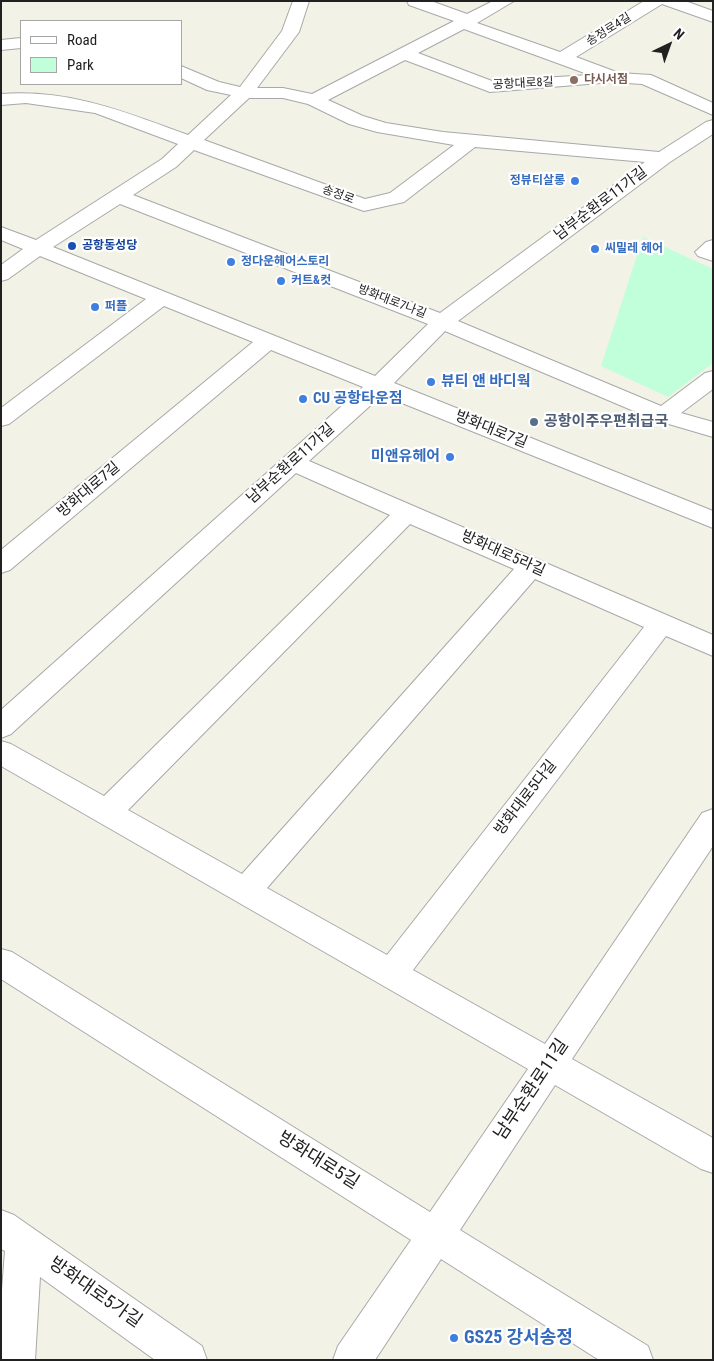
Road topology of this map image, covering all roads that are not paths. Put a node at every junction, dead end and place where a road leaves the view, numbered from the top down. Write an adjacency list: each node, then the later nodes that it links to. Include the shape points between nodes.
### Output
1 (301, 1): 14 (street, via 290,32)
2 (415, 1): 7 (street)
3 (506, 1): 7 (street)
4 (656, 1): 11 (street, 송정로4길)
5 (668, 1): 6 (street)
6 (713, 16)
7 (467, 23): 10 (street); 11 (street, 공항대로8길)
8 (20, 43): 9 (street)
9 (1, 45)
10 (405, 54): 13 (street, 공항대로8길, via 490,87); 16 (street)
11 (562, 58): 13 (street, 공항대로8길)
12 (182, 72): 14 (street, via 213,86)
13 (617, 78): 17 (street, 공항대로8길, via 645,79)
14 (244, 93): 16 (street, via 283,93); 20 (street)
15 (1, 100): 20 (street, 송정로, via 26,98 98,108)
16 (314, 100): 19 (street, via 356,120 384,128)
17 (713, 110)
18 (713, 126): 21 (street, 남부순환로11가길)
19 (472, 140): 20 (street, 송정로, via 397,198 364,205); 21 (street)
20 (191, 142): 22 (street, via 170,163)
21 (663, 158): 29 (street, 남부순환로11가길)
22 (118, 196): 25 (street); 29 (street, 방화대로7나길)
23 (1, 234): 25 (street, 방화대로7길)
24 (713, 246): 26 (street, via 705,252)
25 (39, 247): 27 (street); 28 (street, 방화대로7길)
26 (713, 255)
27 (1, 275)
28 (163, 297): 30 (street, 방화대로7길); 34 (street)
29 (442, 322): 32 (street, 남부순환로11가길); 33 (street, 방화대로7나길)
30 (269, 340): 32 (street, 방화대로7길); 39 (street, 방화대로7길)
31 (713, 378): 33 (street)
32 (379, 385): 36 (street, 남부순환로11가길); 38 (street, 방화대로7길)
33 (663, 415): 35 (street, 방화대로7나길)
34 (1, 419)
35 (713, 430)
36 (293, 463): 37 (street, 방화대로5라길); 43 (street, 남부순환로11가길)
37 (407, 512): 40 (street, 방화대로5라길); 45 (street)
38 (713, 520)
39 (1, 564)
40 (531, 567): 41 (street, 방화대로5라길); 47 (street)
41 (661, 623): 42 (street, 방화대로5라길); 49 (street, 방화대로5다길)
42 (713, 646)
43 (1, 727)
44 (1, 752): 45 (street)
45 (107, 812): 47 (street)
46 (713, 821): 50 (street, 남부순환로11길)
47 (245, 891): 49 (street)
48 (1, 962): 53 (street, 방화대로5길)
49 (391, 974): 50 (street)
50 (550, 1064): 51 (street); 53 (street, 남부순환로11길)
51 (713, 1157)
52 (13, 1235): 54 (street); 55 (street, 방화대로5가길)
53 (435, 1236): 56 (street, 남부순환로11길); 57 (street, 방화대로5길)
54 (16, 1360)
55 (188, 1360)
56 (352, 1360)
57 (634, 1360)

